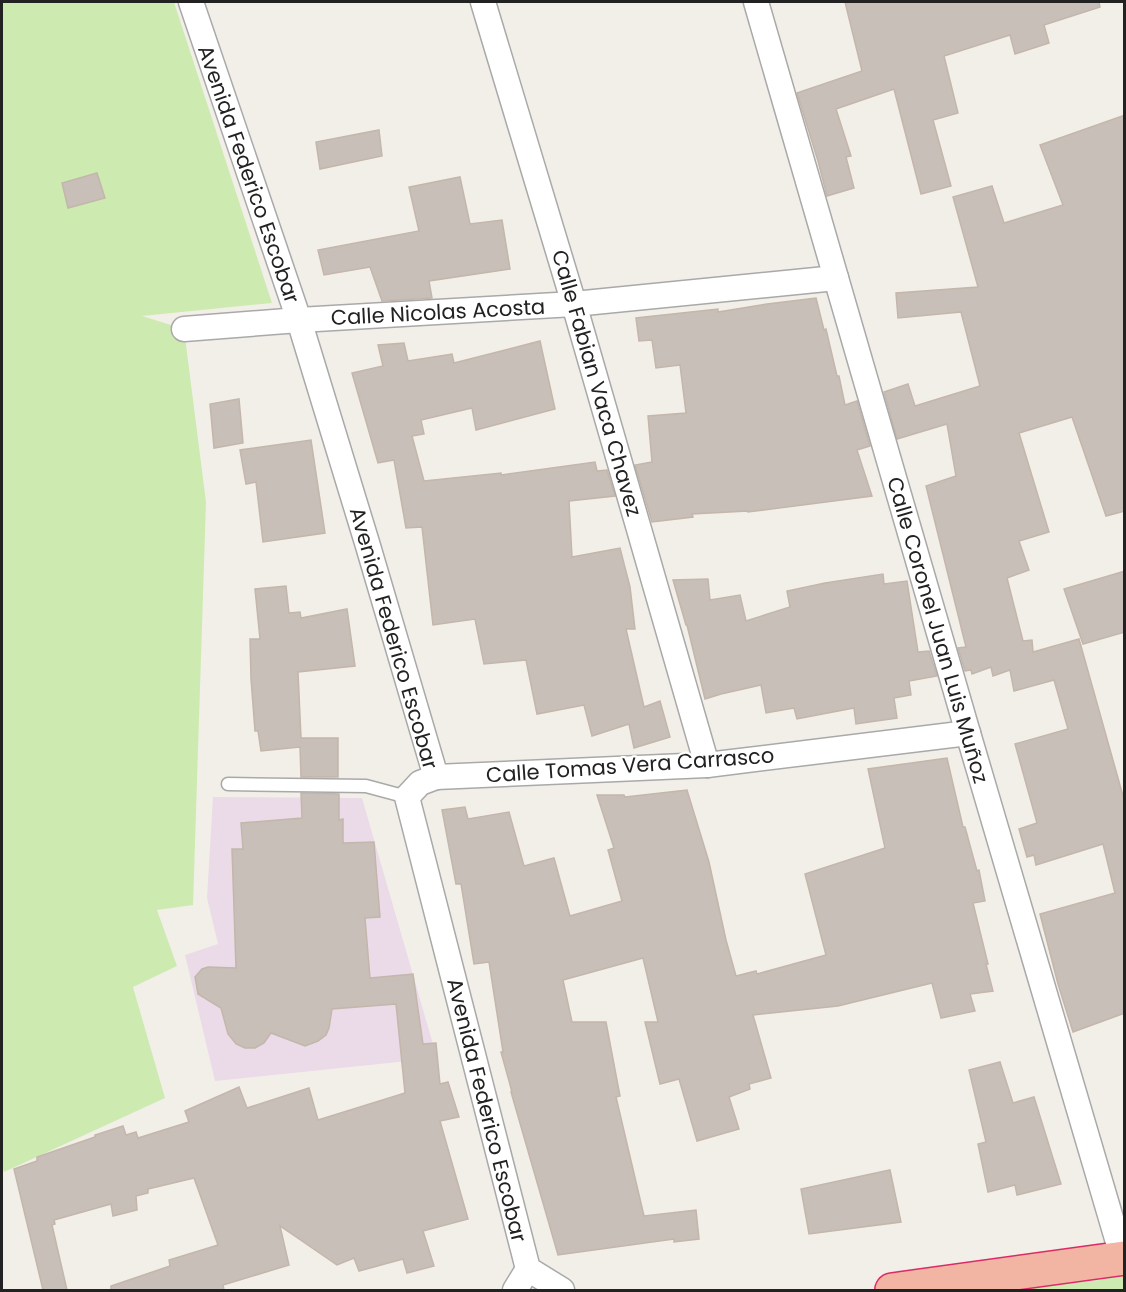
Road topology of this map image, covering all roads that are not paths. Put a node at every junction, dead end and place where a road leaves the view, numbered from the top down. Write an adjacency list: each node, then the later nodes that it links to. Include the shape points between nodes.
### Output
1 (191, 2): 6 (street, Avenida Federico Escobar)
2 (483, 2): 5 (street, Calle Fabian Vaca Chavez)
3 (756, 2): 4 (street, Calle Coronel Juan Luis Muñoz)
4 (836, 278): 5 (street, Calle Nicolas Acosta); 8 (street, Calle Coronel Juan Luis Muñoz)
5 (574, 304): 6 (street, Calle Nicolas Acosta); 9 (street, Calle Fabian Vaca Chavez)
6 (299, 320): 7 (street, Calle Nicolas Acosta); 10 (street, Avenida Federico Escobar)
7 (183, 329)
8 (968, 733): 9 (street, Calle Tomas Vera Carrasco); 13 (street, Calle Coronel Juan Luis Muñoz)
9 (707, 765): 10 (street, Calle Tomas Vera Carrasco)
10 (436, 777): 12 (street, Avenida Federico Escobar, via 420,783)
11 (228, 784): 12 (lane, via 366,786)
12 (407, 797): 14 (street, Avenida Federico Escobar)
13 (1124, 1259): 17 (highway)
14 (528, 1269): 15 (street, Avenida Federico Escobar); 16 (street, Avenida Federico Escobar)
15 (515, 1290)
16 (562, 1290)
17 (892, 1290)

